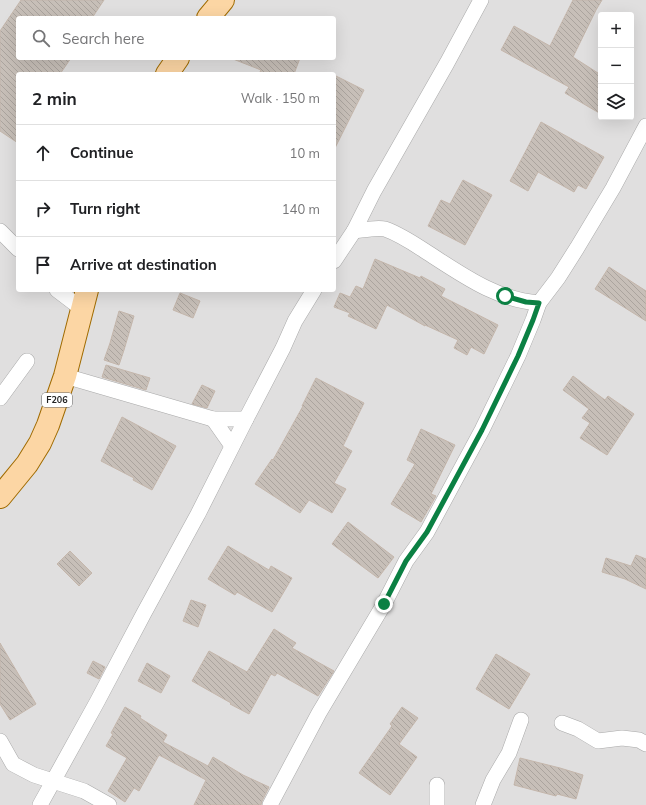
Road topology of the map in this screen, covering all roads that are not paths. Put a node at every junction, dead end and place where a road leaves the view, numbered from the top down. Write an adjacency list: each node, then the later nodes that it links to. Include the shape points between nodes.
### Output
1 (223, 0): 3 (main road)
2 (481, 0): 8 (street)
3 (210, 16)
4 (177, 60): 5 (main road)
5 (168, 72)
6 (644, 133): 14 (street, via 577,248)
7 (0, 230): 9 (street)
8 (354, 231): 10 (street); 14 (street, via 383,229 395,233 483,286 505,296)
9 (16, 247)
10 (336, 257)
11 (63, 292): 13 (street)
12 (313, 292): 19 (street, via 295,321)
13 (84, 299): 16 (main road, F206)
14 (539, 303): 30 (street, via 518,356 482,430 427,532 406,561 384,604 319,713)
15 (27, 360): 17 (street)
16 (65, 376): 18 (street); 21 (main road, F206, via 40,443 27,464)
17 (0, 398)
18 (213, 419): 19 (street); 20 (street)
19 (246, 419): 20 (street)
20 (232, 446): 26 (street, via 198,514)
21 (0, 497)
22 (521, 720): 32 (street, via 509,753 493,780)
23 (562, 723): 25 (street, via 598,741 622,738 639,740)
24 (0, 741): 26 (street, via 13,764)
25 (646, 744)
26 (53, 781): 28 (street); 29 (street, via 84,791)
27 (437, 785): 31 (street)
28 (40, 805)
29 (109, 805)
30 (270, 805)
31 (437, 805)
32 (483, 805)

